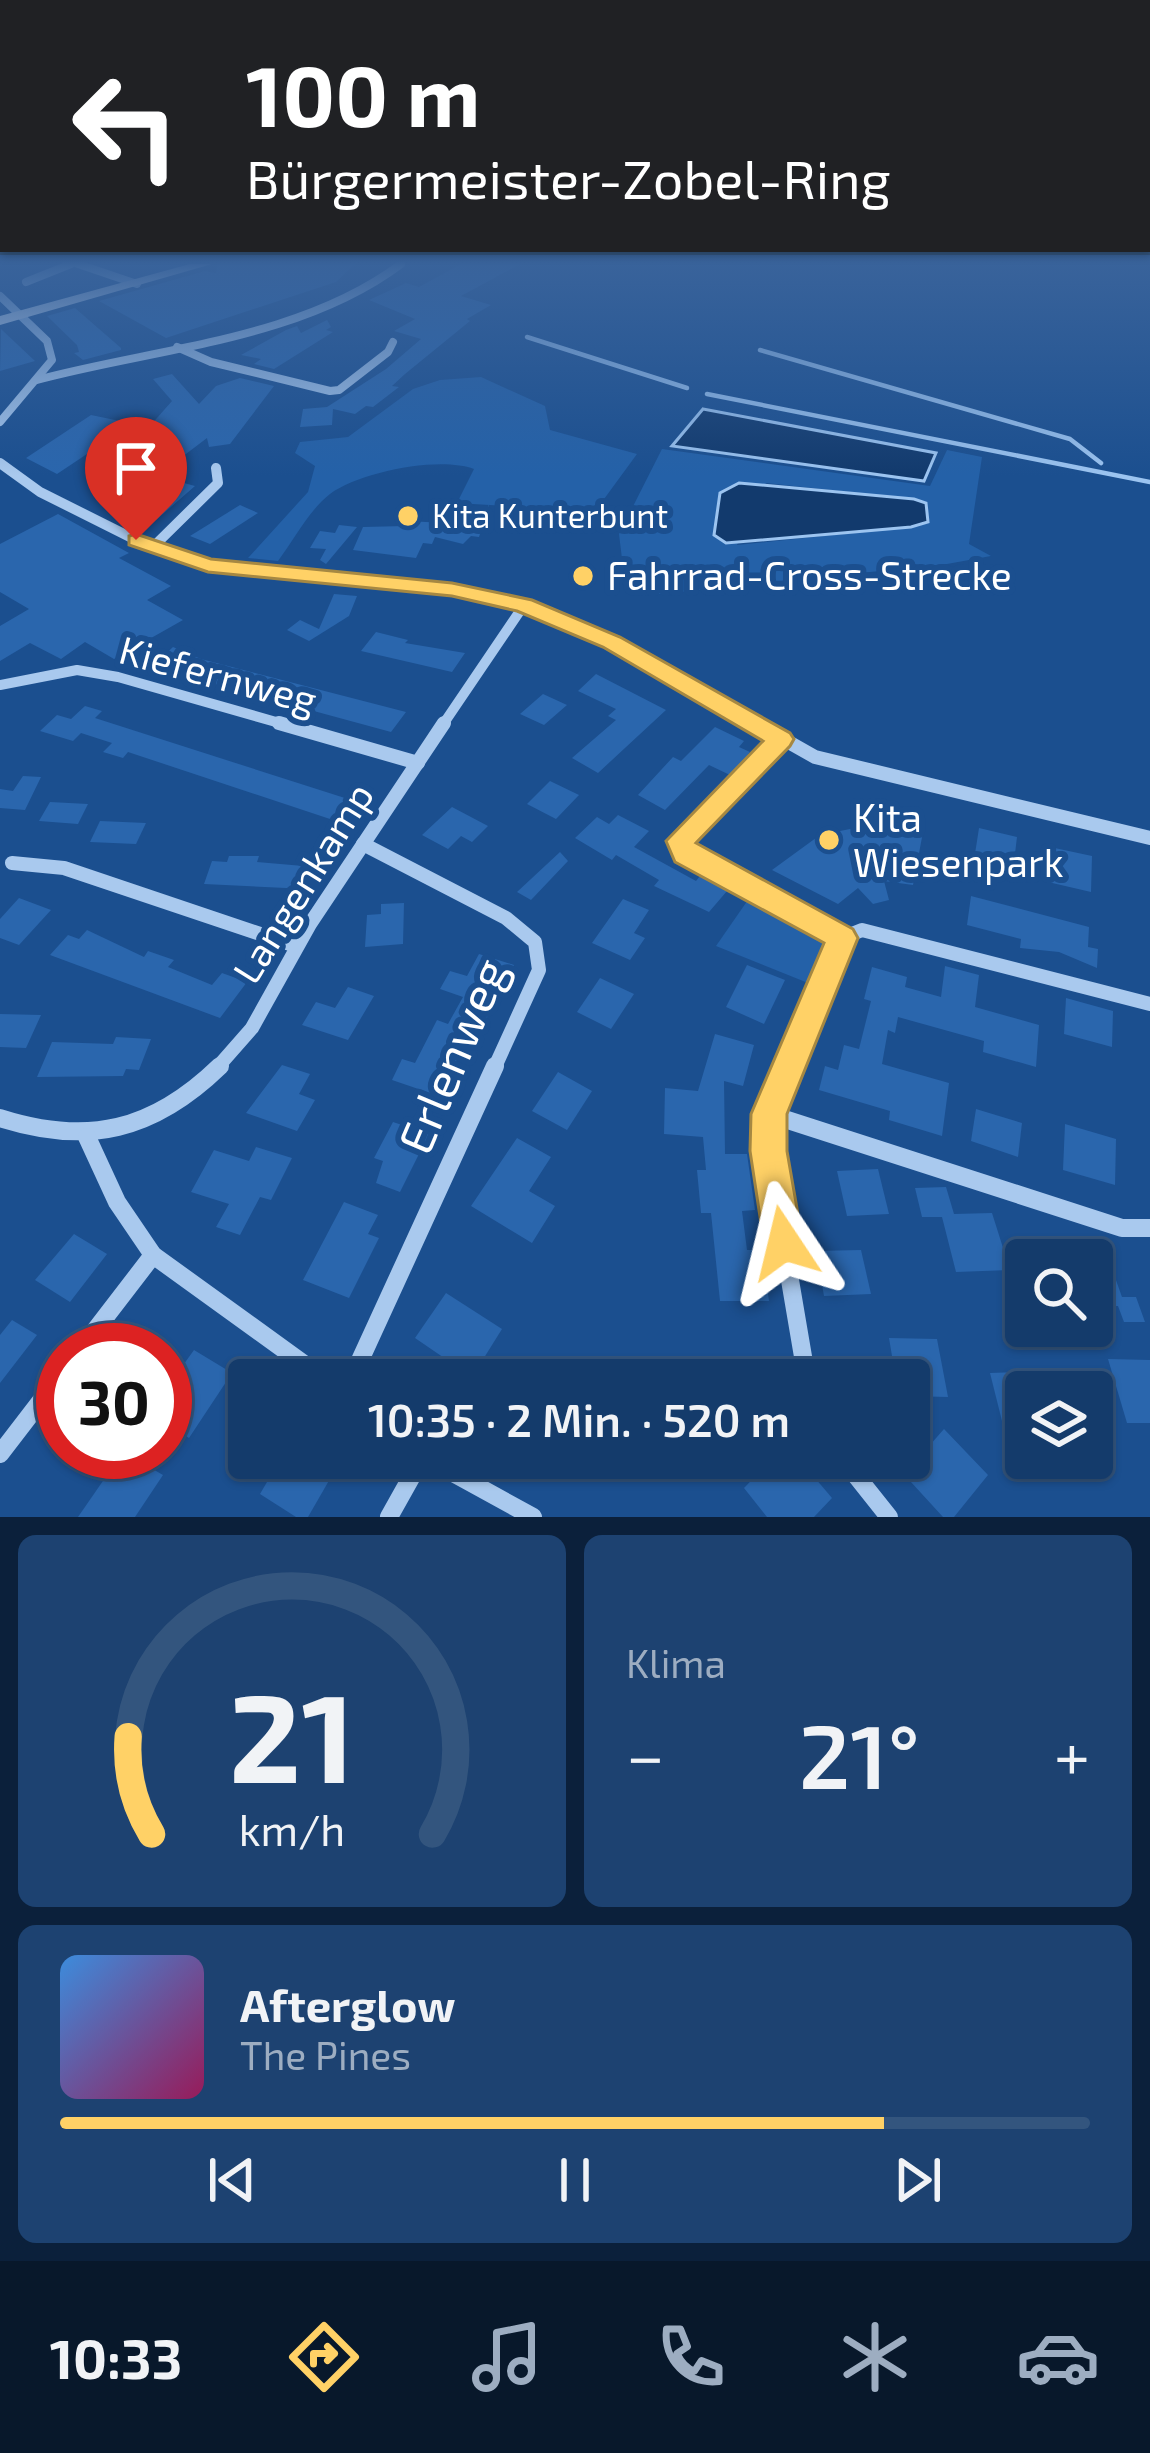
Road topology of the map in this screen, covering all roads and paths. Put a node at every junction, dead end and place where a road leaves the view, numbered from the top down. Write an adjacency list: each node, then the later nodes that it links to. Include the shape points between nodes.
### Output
1 (41, 335): 5 (street)
2 (219, 335): 4 (street)
3 (393, 342): 4 (street, via 330,391)
4 (176, 347): 6 (street)
5 (52, 360): 6 (street); 7 (street)
6 (71, 369): 7 (street)
7 (37, 380): 8 (street)
8 (0, 422)
9 (0, 464): 11 (street)
10 (216, 468): 11 (street, via 218,483)
11 (152, 548): 12 (street, via 208,566 452,590)
12 (524, 605): 14 (street, via 611,642); 15 (street, Langenkamp)
13 (0, 686): 15 (street, Kiefernweg, via 77,670 118,676)
14 (780, 739): 16 (street, via 815,758); 19 (street, via 681,841 686,854)
15 (418, 763): 17 (street, Langenkamp)
16 (1150, 838)
17 (363, 844): 20 (street, Langenkamp); 29 (street, Erlenweg, via 506,918 535,942 539,970)
18 (12, 863): 20 (street, via 64,868)
19 (842, 938): 21 (street, via 878,931); 22 (street)
20 (296, 946): 24 (street, Langenkamp, via 253,1027 218,1067 170,1106)
21 (1150, 1004)
22 (769, 1114): 25 (street, via 1123,1228); 30 (street, via 768,1151)
23 (0, 1118): 24 (street)
24 (87, 1137): 26 (street)
25 (1150, 1228)
26 (153, 1255): 27 (street); 28 (street)
27 (101, 1323)
28 (297, 1359)
29 (361, 1359)
30 (803, 1359)
31 (36, 1407): 32 (street)
32 (0, 1454)
33 (412, 1479): 36 (street)
34 (462, 1479): 37 (street)
35 (859, 1479): 38 (street)
36 (389, 1517)
37 (532, 1517)
38 (889, 1517)

